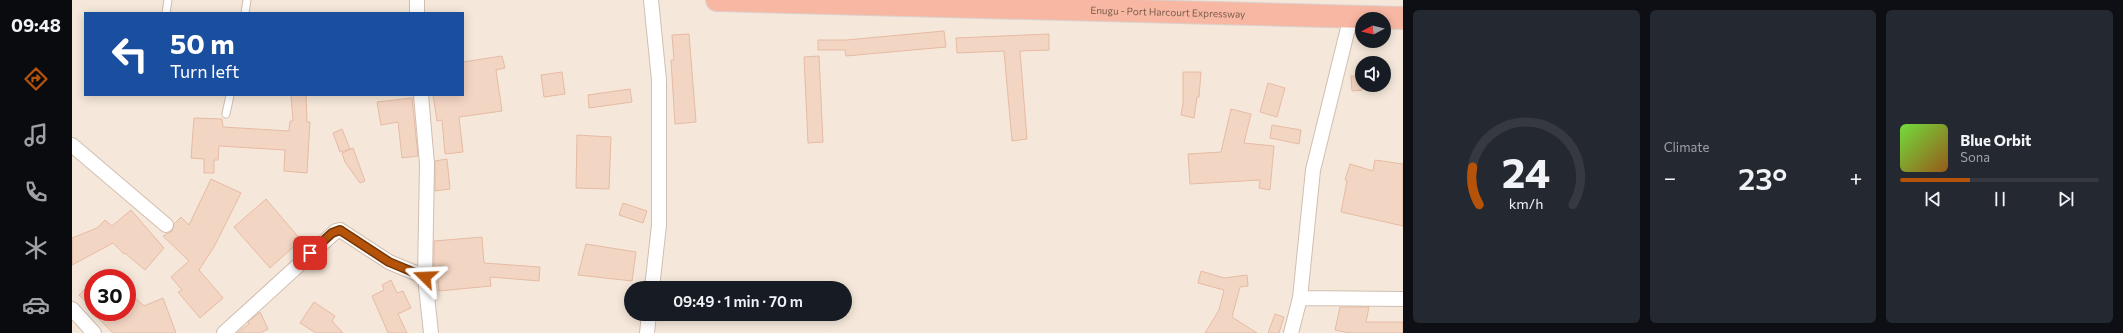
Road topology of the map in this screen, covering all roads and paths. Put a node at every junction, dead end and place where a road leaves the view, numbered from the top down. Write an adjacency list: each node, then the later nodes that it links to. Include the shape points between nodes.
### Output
1 (168, 0): 6 (lane)
2 (247, 0): 7 (lane)
3 (417, 0): 8 (street)
4 (652, 0): 17 (street, via 659,80 659,225)
5 (717, 0): 9 (highway, Enugu - Port Harcourt Expressway)
6 (166, 12)
7 (245, 12)
8 (417, 12)
9 (1351, 16): 10 (highway, Enugu - Port Harcourt Expressway); 18 (street, via 1313,170)
10 (1403, 18)
11 (230, 96): 13 (lane)
12 (421, 96): 16 (street, via 427,164)
13 (226, 114)
14 (72, 145): 15 (street)
15 (166, 225)
16 (425, 277): 23 (street, via 389,262 340,230 336,231); 24 (street)
17 (653, 281)
18 (1300, 298): 19 (street); 26 (street)
19 (1403, 299)
20 (72, 310): 22 (street)
21 (648, 321): 25 (street)
22 (94, 333)
23 (224, 333)
24 (432, 333)
25 (647, 333)
26 (1291, 333)

